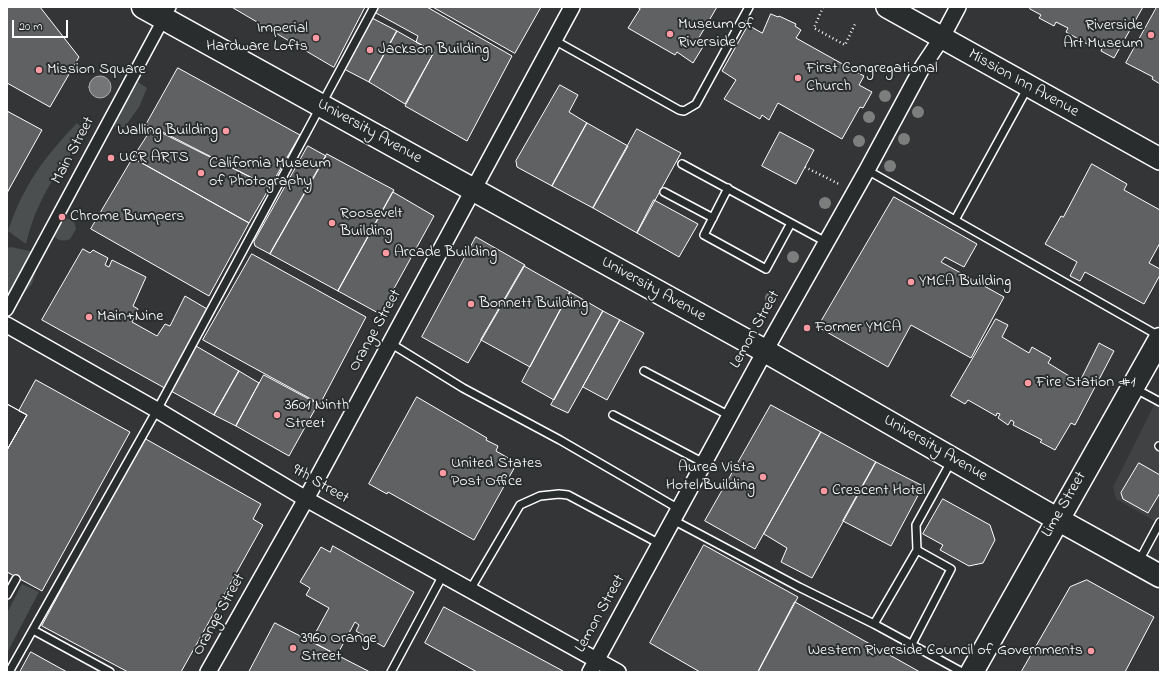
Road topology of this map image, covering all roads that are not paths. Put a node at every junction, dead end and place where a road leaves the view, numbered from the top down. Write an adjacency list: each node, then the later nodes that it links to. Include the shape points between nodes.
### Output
1 (144, 7): 7 (main road, University Avenue)
2 (374, 7): 11 (lane)
3 (572, 7): 9 (street, Orange Street)
4 (749, 7): 9 (lane, via 696,104 684,111)
5 (887, 7): 8 (main road, Mission Inn Avenue)
6 (958, 7): 8 (street, Lemon Street)
7 (167, 12): 11 (main road, University Avenue); 22 (street, Main Street)
8 (942, 39): 10 (main road, Mission Inn Avenue); 14 (street, Lemon Street, via 923,66)
9 (554, 40): 16 (street, Orange Street)
10 (1028, 86): 12 (main road, Mission Inn Avenue); 19 (lane)
11 (321, 106): 16 (main road, University Avenue); 30 (lane)
12 (1160, 159)
13 (682, 164): 15 (lane)
14 (867, 170): 19 (lane); 21 (street, Lemon Street)
15 (728, 188): 18 (lane); 20 (lane)
16 (474, 190): 25 (street, Orange Street); 26 (main road, University Avenue)
17 (664, 192): 18 (lane)
18 (713, 218): 20 (lane, via 704,235 766,269)
19 (955, 220): 24 (lane)
20 (791, 223): 21 (lane)
21 (826, 242): 26 (street, Lemon Street)
22 (7, 310)
23 (7, 325): 30 (street, 9th Street)
24 (1160, 338): 28 (main road, Lime Street)
25 (390, 343): 35 (street, Orange Street); 36 (lane, via 463,388 560,440)
26 (765, 351): 32 (street, Lemon Street); 33 (main road, University Avenue)
27 (644, 371): 32 (lane)
28 (1132, 387): 29 (lane); 37 (main road, Lime Street)
29 (1160, 402)
30 (157, 410): 35 (street, 9th Street); 48 (lane)
31 (613, 415): 34 (lane)
32 (730, 416): 34 (street, Lemon Street)
33 (953, 459): 37 (main road, University Avenue); 40 (lane, via 916,525)
34 (704, 463): 36 (street, Lemon Street)
35 (306, 499): 42 (street, 9th Street); 53 (street, Orange Street)
36 (676, 514): 39 (street, Lemon Street); 47 (lane, via 799,587)
37 (1057, 519): 41 (main road, University Avenue); 57 (main road, Lime Street)
38 (1160, 522): 41 (lane)
39 (660, 544): 45 (lane, via 568,495 540,496 520,505); 50 (street, Lemon Street)
40 (916, 550): 47 (lane); 49 (lane, via 951,569)
41 (1138, 563): 43 (main road, University Avenue)
42 (443, 575): 45 (street, 9th Street); 54 (lane)
43 (1160, 576)
44 (16, 579): 46 (lane)
45 (470, 590): 50 (street, 9th Street)
46 (7, 595)
47 (874, 624): 49 (lane)
48 (33, 630): 51 (lane); 52 (lane)
49 (912, 644): 56 (lane)
50 (593, 666): 55 (street, 9th Street)
51 (9, 672)
52 (110, 672)
53 (208, 672)
54 (391, 672)
55 (618, 672)
56 (962, 672)
57 (972, 672)

